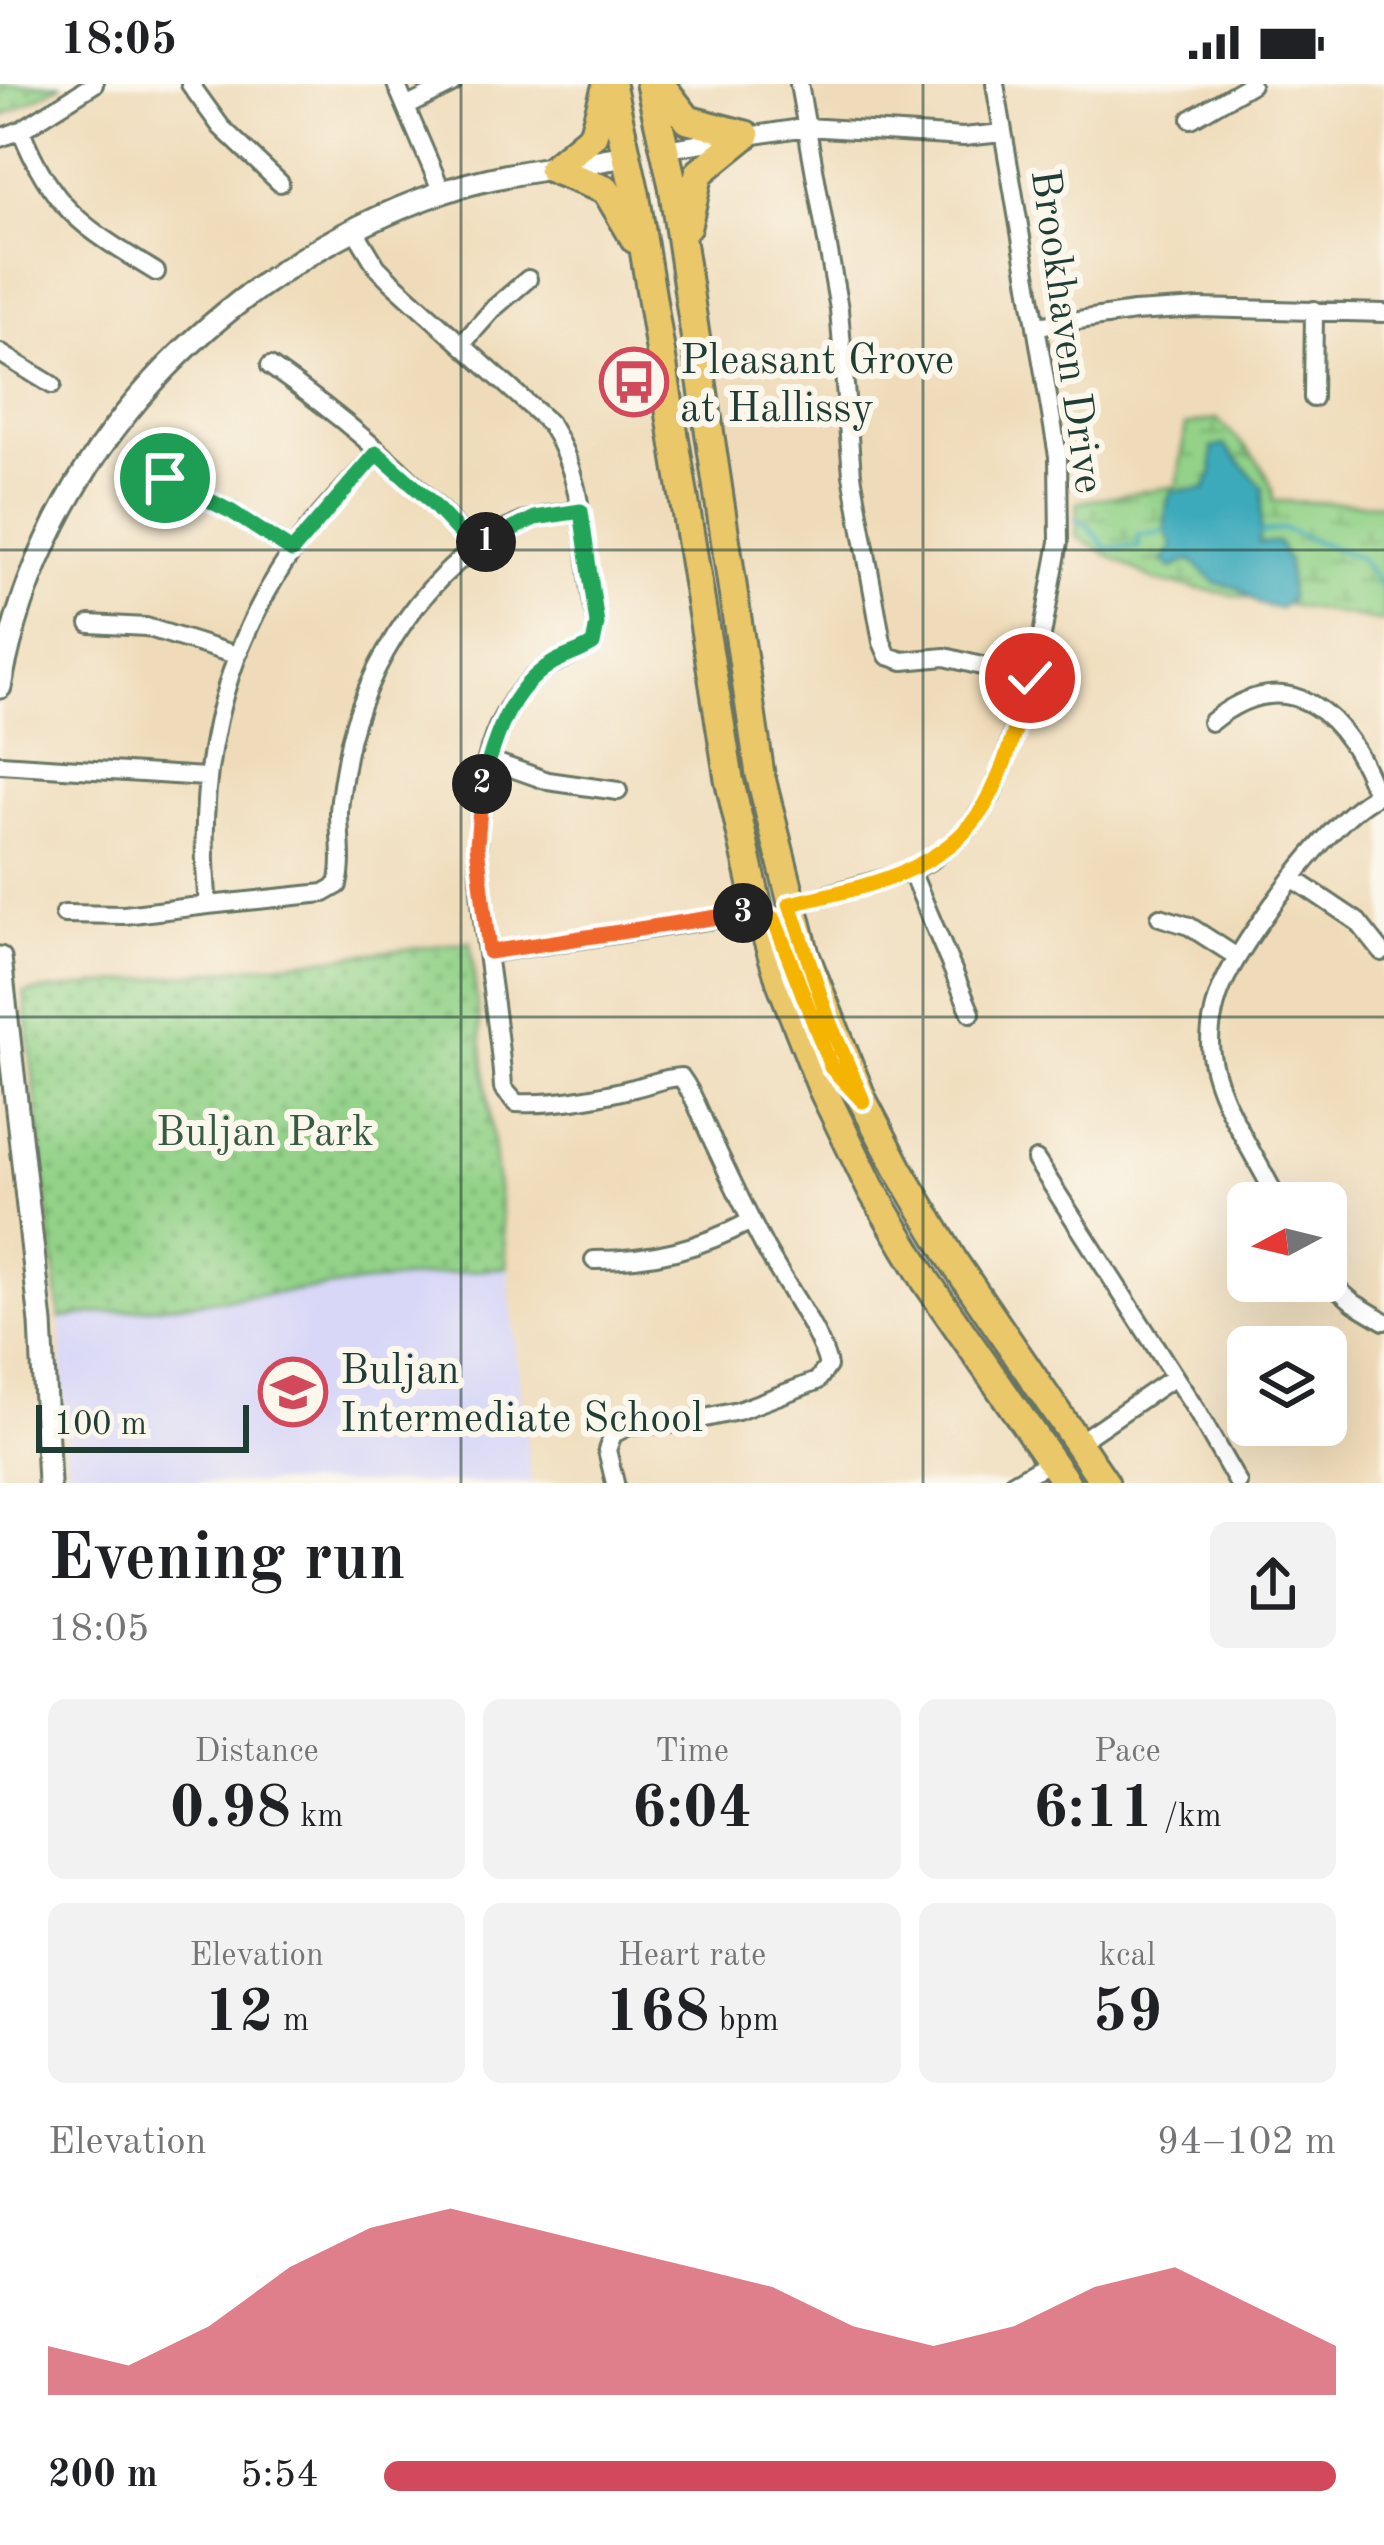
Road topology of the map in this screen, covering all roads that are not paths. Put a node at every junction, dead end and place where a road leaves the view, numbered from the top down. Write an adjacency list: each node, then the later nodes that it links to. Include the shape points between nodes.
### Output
1 (94, 84): 14 (street)
2 (190, 84): 21 (street)
3 (396, 84): 11 (street)
4 (452, 84): 11 (street)
5 (609, 84): 19 (main road); 20 (main road, via 590,141)
6 (650, 84): 18 (main road)
7 (660, 84): 16 (main road, via 688,119)
8 (800, 84): 13 (street)
9 (994, 84): 15 (street, Brookhaven Drive)
10 (1251, 84): 12 (street)
11 (408, 106): 22 (street)
12 (1191, 119)
13 (807, 128): 15 (street); 16 (street); 44 (street, via 881,642 888,656 903,661 945,657)
14 (21, 130): 17 (street); 26 (street, via 69,213)
15 (1003, 133): 30 (street, Brookhaven Drive)
16 (746, 135): 18 (street); 24 (main road, via 699,172)
17 (0, 138)
18 (665, 149): 24 (main road)
19 (627, 156): 20 (street); 25 (main road)
20 (552, 169): 22 (street); 25 (main road, via 606,190)
21 (280, 183)
22 (442, 192): 23 (street)
23 (354, 229): 31 (street, via 377,267); 43 (street, via 222,313 134,402 48,539)
24 (683, 254): 53 (main road, via 760,774)
25 (646, 262): 55 (main road, via 729,779)
26 (156, 272)
27 (528, 279): 31 (street)
28 (1314, 310): 29 (street); 30 (street, via 1156,310); 35 (street)
29 (1384, 313)
30 (1037, 326): 44 (street, Brookhaven Drive, via 1060,498 1052,596)
31 (462, 344): 38 (street, via 549,423 572,466)
32 (0, 353): 34 (street)
33 (270, 366): 36 (street)
34 (52, 385)
35 (1313, 398)
36 (377, 453): 39 (street); 40 (street)
37 (165, 478): 40 (street)
38 (581, 511): 39 (street, via 520,523); 46 (street, via 593,644 555,661 518,694)
39 (475, 549): 54 (street, via 409,616 366,694 339,805 338,885)
40 (292, 551): 42 (street)
41 (90, 624): 42 (street, via 146,627)
42 (236, 655): 48 (street)
43 (1, 672)
44 (1030, 678): 51 (street, Brookhaven Drive, via 979,815 952,845)
45 (1211, 722): 50 (street, via 1257,695 1317,707 1348,735)
46 (489, 760): 49 (street, via 548,781); 58 (street, via 477,817)
47 (0, 764): 48 (street)
48 (205, 777): 54 (street)
49 (618, 790)
50 (1380, 793): 52 (street, via 1340,820)
51 (910, 871): 53 (street, Brookhaven Drive); 62 (street)
52 (1294, 879): 59 (street, via 1358,922); 60 (street)
53 (790, 904): 64 (main road)
54 (208, 905): 56 (street)
55 (759, 912): 58 (street); 64 (main road, via 781,930 831,1067); 73 (main road, via 806,1048 870,1186)
56 (64, 914)
57 (1160, 917): 60 (street)
58 (489, 952): 67 (street, via 503,1088 516,1103 681,1077)
59 (1382, 952)
60 (1237, 957): 66 (street, via 1214,1016 1212,1061)
61 (0, 958): 63 (street)
62 (971, 1012)
63 (8, 1090): 74 (street, via 41,1323)
64 (863, 1101): 72 (main road, via 954,1262)
65 (1036, 1160): 71 (street)
66 (1268, 1182)
67 (751, 1221): 68 (street, via 682,1252); 75 (street, via 828,1366 817,1381 738,1411 613,1434 607,1450)
68 (594, 1260)
69 (1347, 1294): 70 (street)
70 (1384, 1321)
71 (1174, 1377): 72 (street); 79 (street)
72 (1079, 1442): 78 (main road)
73 (1059, 1472): 76 (street); 77 (main road, via 1068,1464)
74 (49, 1483)
75 (615, 1483)
76 (1013, 1483)
77 (1084, 1483)
78 (1105, 1483)
79 (1238, 1483)

